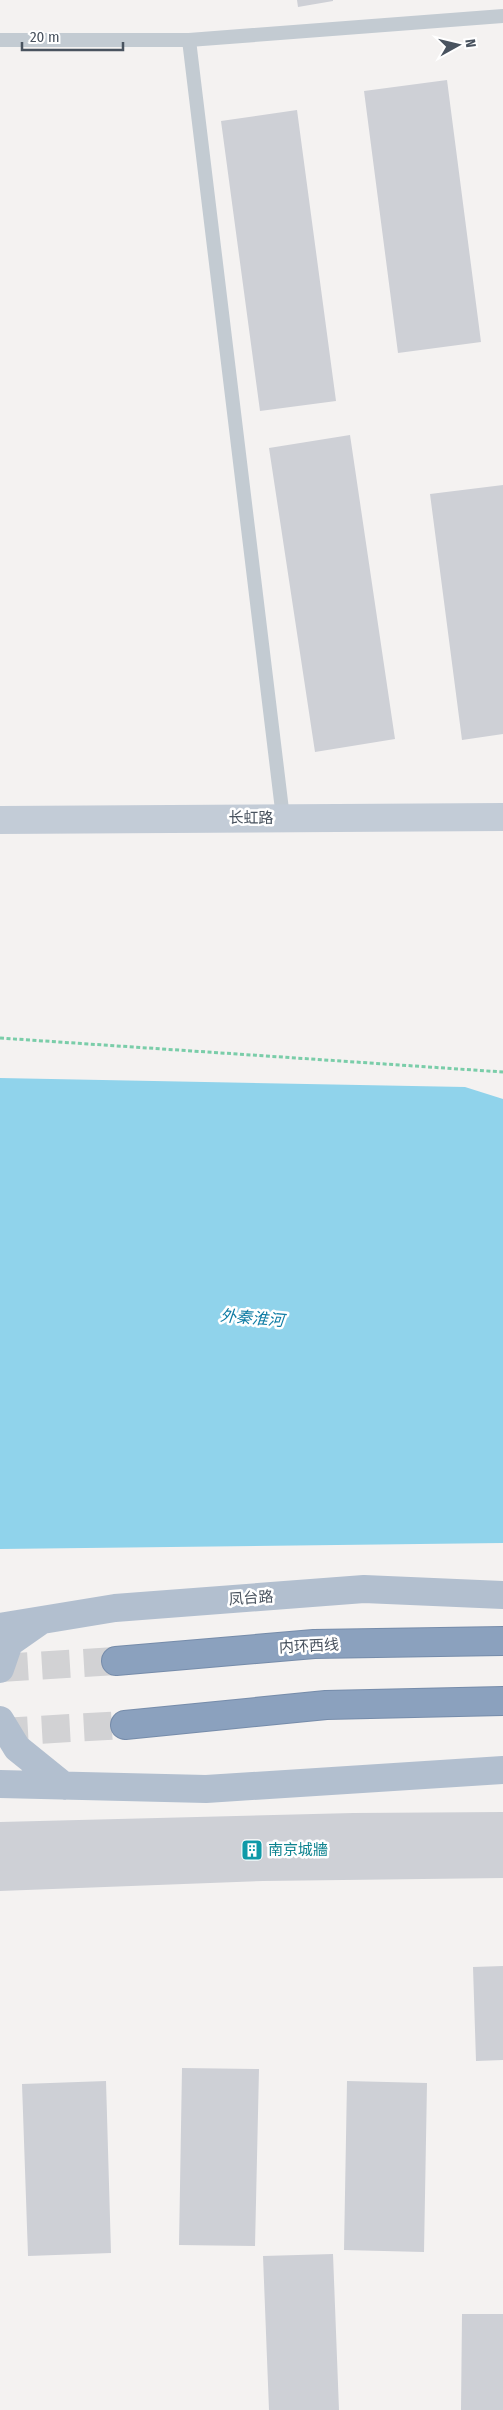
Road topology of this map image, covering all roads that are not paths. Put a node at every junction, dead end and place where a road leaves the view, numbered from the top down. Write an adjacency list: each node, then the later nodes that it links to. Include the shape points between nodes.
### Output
1 (503, 16): 3 (lane)
2 (0, 40): 3 (lane)
3 (189, 40): 5 (lane)
4 (503, 817): 5 (main road, 长虹路)
5 (282, 818): 6 (main road, 长虹路)
6 (0, 820)
7 (503, 1595): 8 (main road, 凤台路, via 364,1589 115,1608)
8 (42, 1620): 9 (main road, 凤台路); 12 (main road, via 9,1643)
9 (0, 1626)
10 (503, 1641): 11 (highway, 内环西线, via 314,1644)
11 (116, 1661)
12 (0, 1669)
13 (503, 1701): 15 (highway, via 326,1705)
14 (0, 1720): 18 (main road, via 17,1748)
15 (125, 1724)
16 (503, 1770): 18 (main road, via 206,1789)
17 (0, 1784): 18 (main road)
18 (64, 1786)

